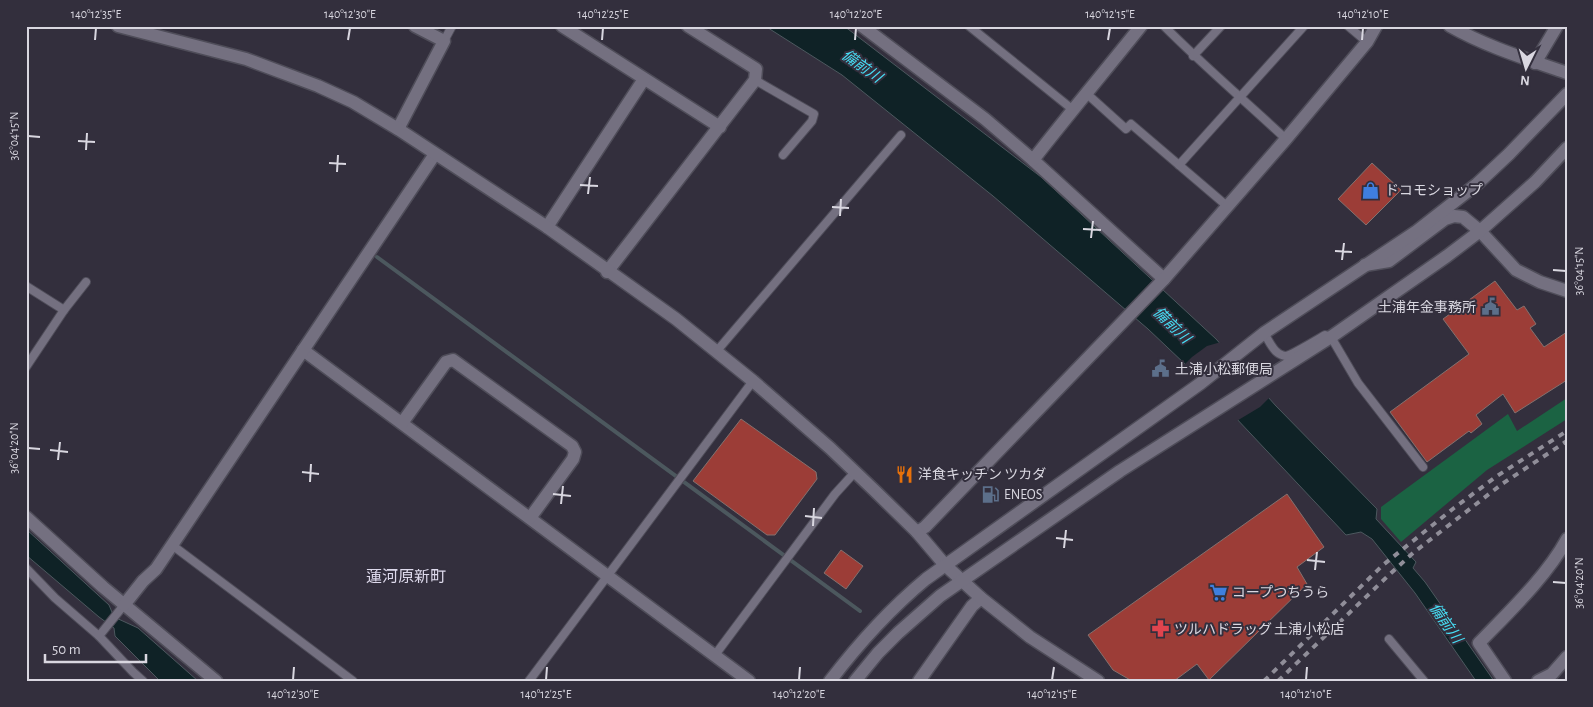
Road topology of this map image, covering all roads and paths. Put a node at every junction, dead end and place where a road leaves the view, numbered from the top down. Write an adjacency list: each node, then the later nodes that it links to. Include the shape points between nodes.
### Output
1 (118, 26): 29 (street, via 224,52 270,67 353,102)
2 (414, 26): 17 (street)
3 (452, 26): 17 (lane)
4 (562, 26): 16 (street)
5 (688, 26): 23 (street, via 756,69)
6 (862, 26): 35 (street)
7 (969, 26): 27 (lane)
8 (1140, 26): 24 (street)
9 (1164, 26): 19 (lane)
10 (1221, 26): 19 (lane)
11 (1304, 26): 26 (lane)
12 (1348, 26): 18 (lane)
13 (1376, 26): 18 (street)
14 (1450, 26): 20 (street, via 1478,41)
15 (1557, 26): 20 (street)
16 (580, 31): 22 (street)
17 (444, 41): 29 (street)
18 (1367, 42): 31 (street)
19 (1193, 56): 26 (lane)
20 (1535, 63): 21 (street)
21 (1567, 73)
22 (644, 79): 28 (street); 38 (street)
23 (755, 80): 28 (street); 34 (lane, via 814,114 812,121)
24 (1086, 94): 27 (street); 36 (lane, via 1126,129 1131,124)
25 (1567, 94): 40 (street, via 1510,154 1476,184 1416,231)
26 (1240, 97): 31 (lane); 36 (lane)
27 (1072, 109): 35 (street)
28 (720, 126): 41 (street)
29 (398, 129): 33 (street)
30 (901, 135): 50 (lane)
31 (1286, 138): 37 (street)
32 (1567, 148): 39 (street, via 1535,182)
33 (435, 154): 38 (street); 49 (street)
34 (783, 155)
35 (1033, 160): 42 (street)
36 (1179, 165): 37 (lane)
37 (1227, 206): 42 (street)
38 (547, 227): 41 (street)
39 (1480, 231): 40 (street, via 1463,217 1454,216 1445,219 1389,261); 45 (street, via 1516,270); 48 (street)
40 (1363, 266): 47 (street)
41 (607, 272): 50 (street, via 676,319)
42 (1162, 281): 58 (street)
43 (86, 282): 46 (lane)
44 (26, 286): 46 (lane)
45 (1567, 291)
46 (64, 310): 51 (lane)
47 (1264, 333): 48 (lane, via 1274,350 1285,356 1325,335); 61 (street, via 1201,383)
48 (1331, 337): 54 (lane, via 1358,383); 64 (street, via 1120,471)
49 (303, 350): 53 (street); 60 (street)
50 (716, 352): 52 (street)
51 (26, 367)
52 (753, 381): 55 (street); 63 (lane)
53 (402, 423): 57 (street); 57 (street, via 446,362 453,360 572,446 575,452 573,459)
54 (1423, 468)
55 (855, 472): 58 (street); 69 (lane, via 835,494)
56 (26, 517): 66 (street)
57 (530, 518): 63 (street)
58 (917, 532): 61 (street)
59 (1567, 539): 82 (street, via 1559,554 1479,643)
60 (172, 545): 66 (street); 74 (lane)
61 (945, 565): 64 (street); 77 (street, via 878,622)
62 (26, 568): 67 (lane)
63 (608, 575): 69 (street); 75 (lane)
64 (961, 580): 65 (street); 78 (street, via 898,633)
65 (980, 598): 79 (street); 80 (street, via 1030,637)
66 (122, 608): 67 (lane); 73 (street)
67 (99, 636): 72 (lane)
68 (1389, 639): 81 (lane)
69 (715, 655): 76 (street)
70 (1567, 657): 71 (street)
71 (1555, 677): 83 (street)
72 (143, 681)
73 (216, 681)
74 (353, 681)
75 (529, 681)
76 (749, 681)
77 (830, 681)
78 (855, 681)
79 (919, 681)
80 (1098, 681)
81 (1424, 681)
82 (1505, 681)
83 (1538, 681)

